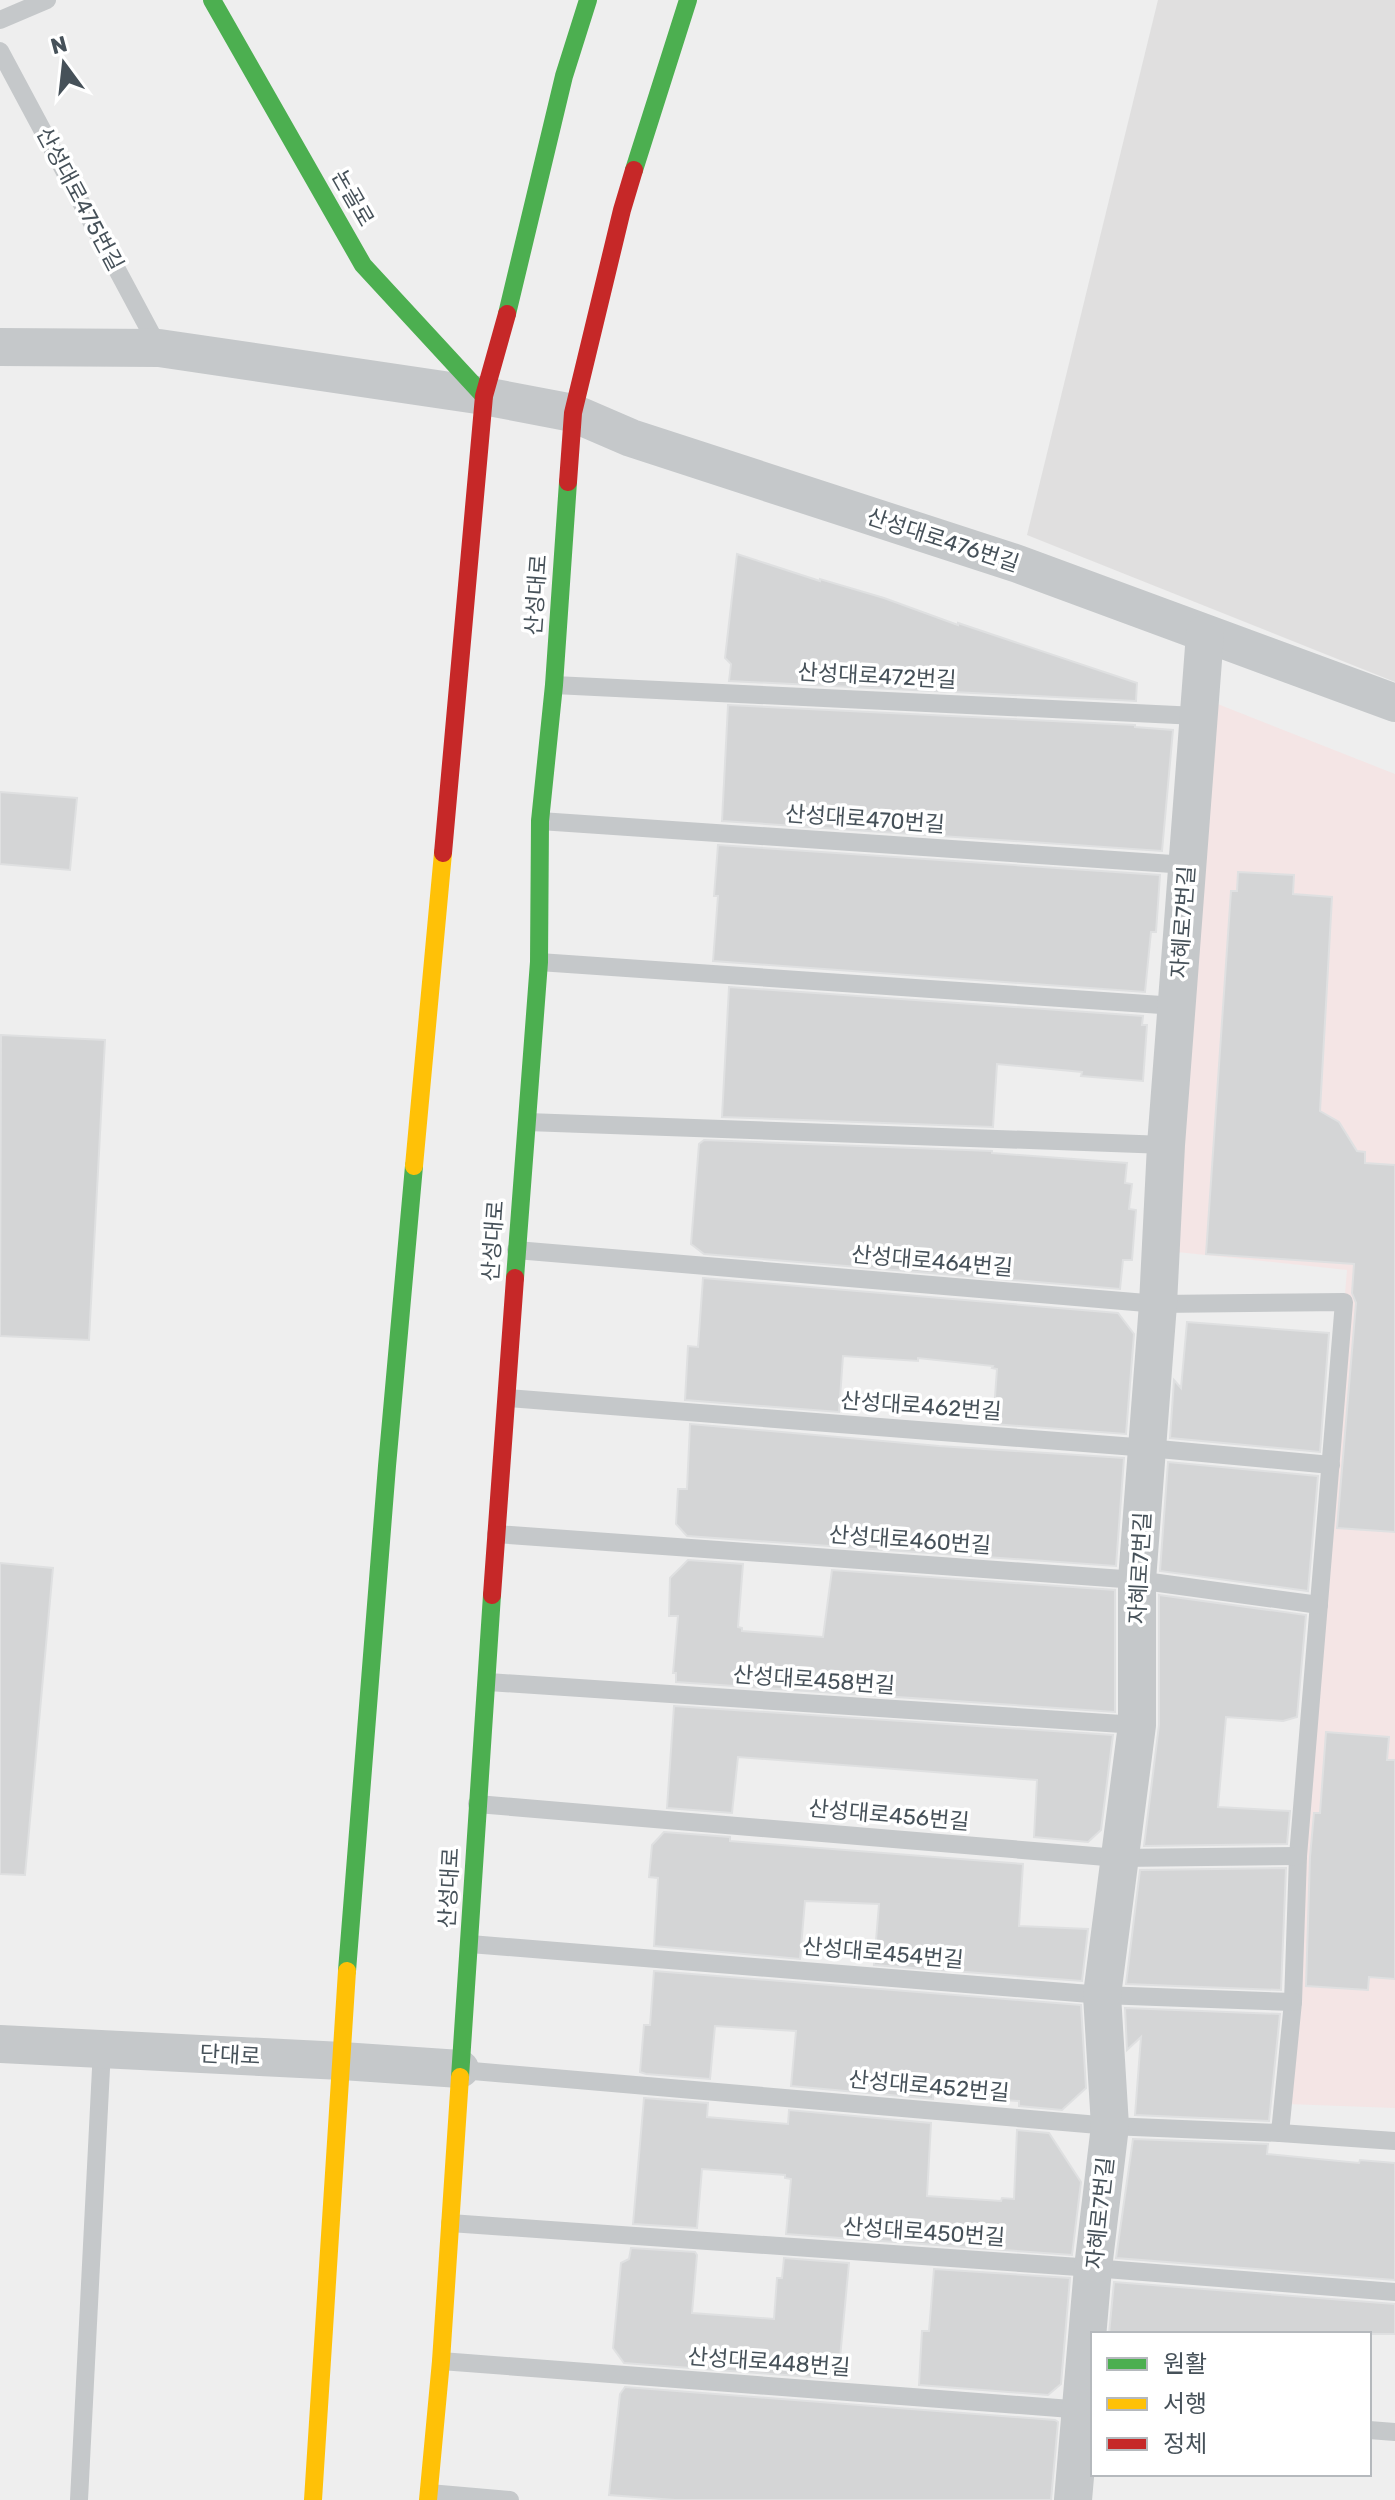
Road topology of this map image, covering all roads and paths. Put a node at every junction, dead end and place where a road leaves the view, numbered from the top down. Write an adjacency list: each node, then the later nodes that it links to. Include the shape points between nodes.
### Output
1 (47, 0): 5 (lane)
2 (212, 0): 9 (main road, 논골로, via 363,265)
3 (588, 0): 9 (main road)
4 (688, 0): 10 (main road, 산성대로, via 622,210)
5 (0, 20)
6 (0, 51): 8 (lane, 산성대로475번길)
7 (0, 347): 8 (street)
8 (159, 348): 9 (street)
9 (484, 396): 10 (street, 산성대로476번길); 39 (main road, via 387,1466)
10 (573, 413): 11 (street, 산성대로476번길, via 631,438 1018,564); 12 (main road, 산성대로)
11 (1205, 634): 13 (street, 산성대로476번길); 14 (street, 자혜로7번길)
12 (554, 685): 14 (lane, 산성대로472번길); 15 (main road, 산성대로)
13 (1395, 703)
14 (1197, 716): 16 (street, 자혜로7번길)
15 (540, 821): 16 (lane, 산성대로470번길); 17 (main road, 산성대로)
16 (1187, 865): 18 (street, 자혜로7번길)
17 (539, 962): 18 (lane); 19 (main road, 산성대로)
18 (1176, 1006): 20 (street, 자혜로7번길)
19 (527, 1122): 20 (lane); 21 (main road, 산성대로)
20 (1166, 1145): 22 (street, 자혜로7번길)
21 (516, 1250): 22 (lane, 산성대로464번길); 23 (main road, 산성대로)
22 (1158, 1304): 24 (street, 자혜로7번길); 25 (lane, 산성대로464번길, via 1344,1302)
23 (507, 1398): 24 (lane, 산성대로462번길); 26 (main road, 산성대로)
24 (1148, 1448): 25 (lane, 산성대로462번길); 27 (street, 자혜로7번길)
25 (1331, 1465): 28 (lane)
26 (496, 1534): 27 (lane, 산성대로460번길); 29 (main road, 산성대로)
27 (1137, 1580): 28 (lane, 산성대로460번길); 30 (street, 자혜로7번길)
28 (1319, 1605): 32 (lane)
29 (488, 1682): 30 (lane, 산성대로458번길); 31 (main road, 산성대로)
30 (1137, 1725): 33 (street, 자혜로7번길)
31 (477, 1804): 33 (lane, 산성대로456번길); 34 (main road, 산성대로)
32 (1298, 1856): 33 (lane, 산성대로456번길); 36 (lane)
33 (1118, 1858): 35 (street, 자혜로7번길)
34 (470, 1944): 35 (lane, 산성대로454번길); 40 (main road, 산성대로)
35 (1102, 1995): 36 (lane, 산성대로454번길); 41 (street, 자혜로7번길)
36 (1293, 2002): 42 (lane)
37 (0, 2044): 38 (street, 단대로)
38 (102, 2049): 39 (street, 단대로); 52 (lane)
39 (342, 2061): 40 (street, 단대로); 53 (main road)
40 (460, 2069): 41 (lane, 산성대로452번길); 44 (main road, 산성대로)
41 (1110, 2126): 42 (lane, 산성대로452번길); 45 (street, 자혜로7번길)
42 (1280, 2133): 43 (lane, 산성대로452번길)
43 (1395, 2141)
44 (450, 2223): 45 (lane, 산성대로450번길); 47 (main road, 산성대로)
45 (1093, 2268): 46 (lane, 산성대로450번길); 48 (street, 자혜로7번길)
46 (1395, 2292)
47 (441, 2361): 48 (lane, 산성대로448번길); 51 (main road, 산성대로)
48 (1088, 2411): 55 (street, 자혜로7번길)
49 (1371, 2430): 50 (lane)
50 (1395, 2432)
51 (428, 2496): 54 (lane)
52 (79, 2500)
53 (313, 2500)
54 (510, 2500)
55 (1073, 2500)

